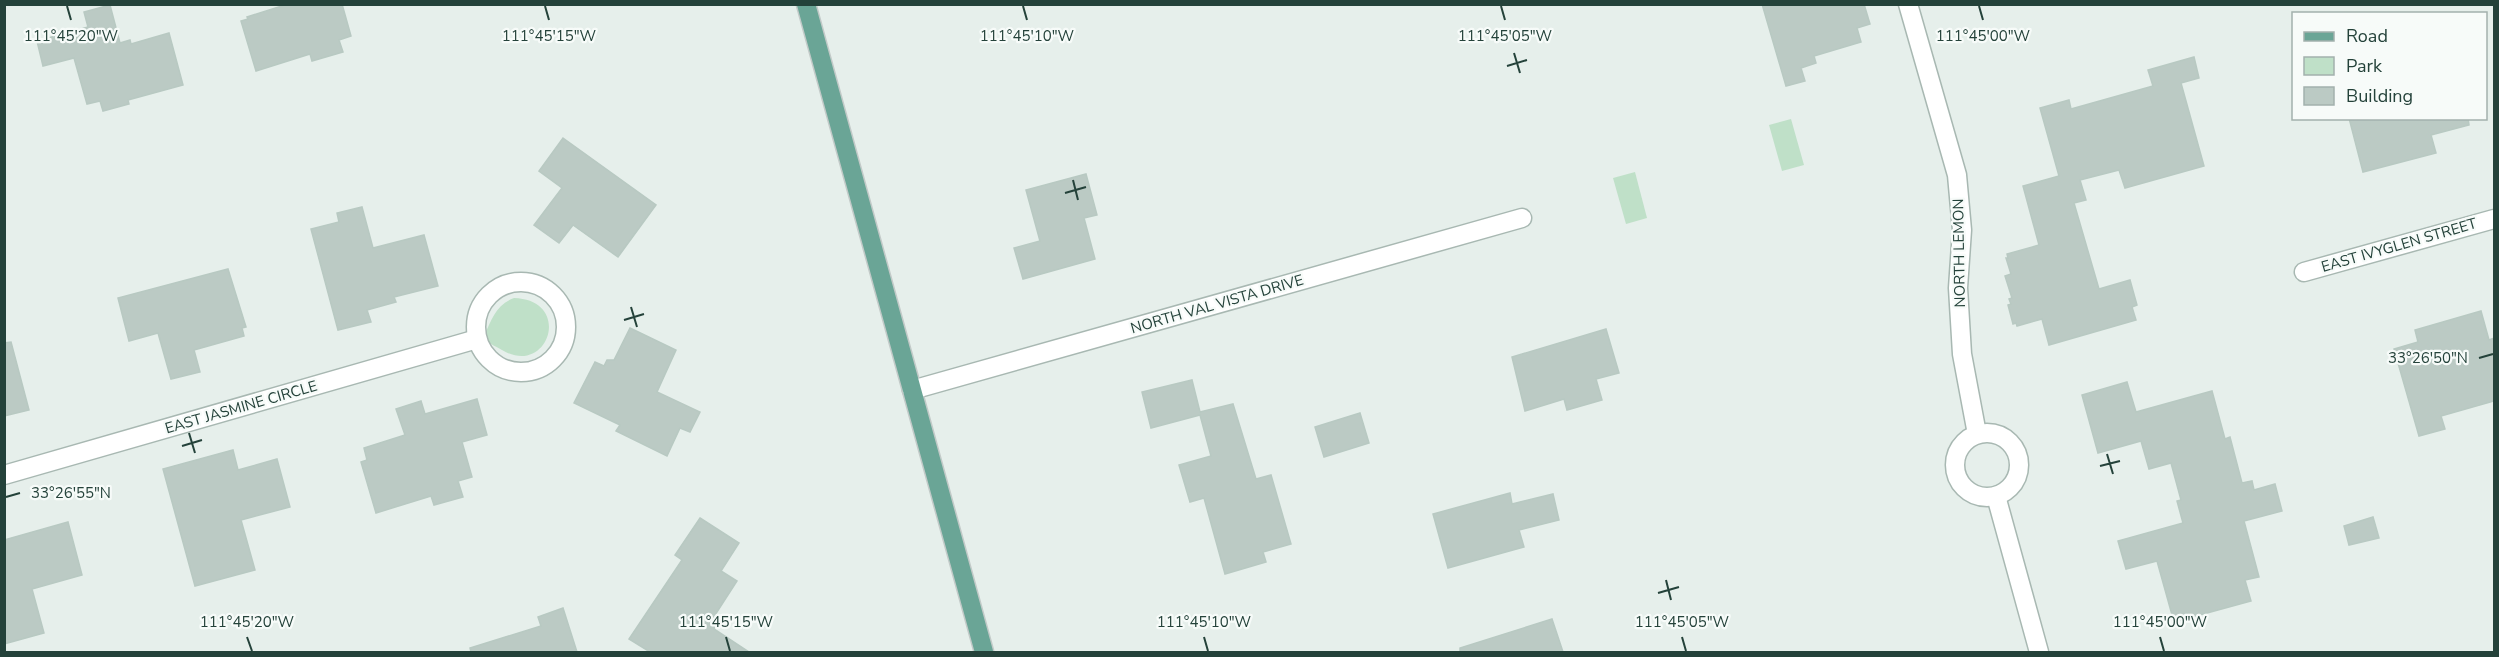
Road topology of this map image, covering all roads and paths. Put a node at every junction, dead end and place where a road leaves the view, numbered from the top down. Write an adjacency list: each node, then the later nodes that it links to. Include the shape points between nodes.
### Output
1 (806, 4): 7 (main road)
2 (1908, 4): 8 (street, NORTH LEMON, via 1957,175 1962,230 1958,288 1962,354)
3 (1522, 218): 7 (street, NORTH VAL VISTA DRIVE)
4 (2494, 219): 5 (street, EAST IVYGLEN STREET)
5 (2304, 272)
6 (477, 339): 6 (street, via 494,363 521,372 536,369 549,362 562,344 566,323 562,308 542,286 527,282 505,285 478,309); 9 (street, EAST JASMINE CIRCLE)
7 (912, 390): 11 (main road)
8 (1977, 434): 10 (street, via 1958,452 1957,476 1973,494); 10 (street, via 2001,436 2018,457 2014,482)
9 (4, 475)
10 (1996, 496): 12 (street)
11 (984, 652)
12 (2039, 652)

